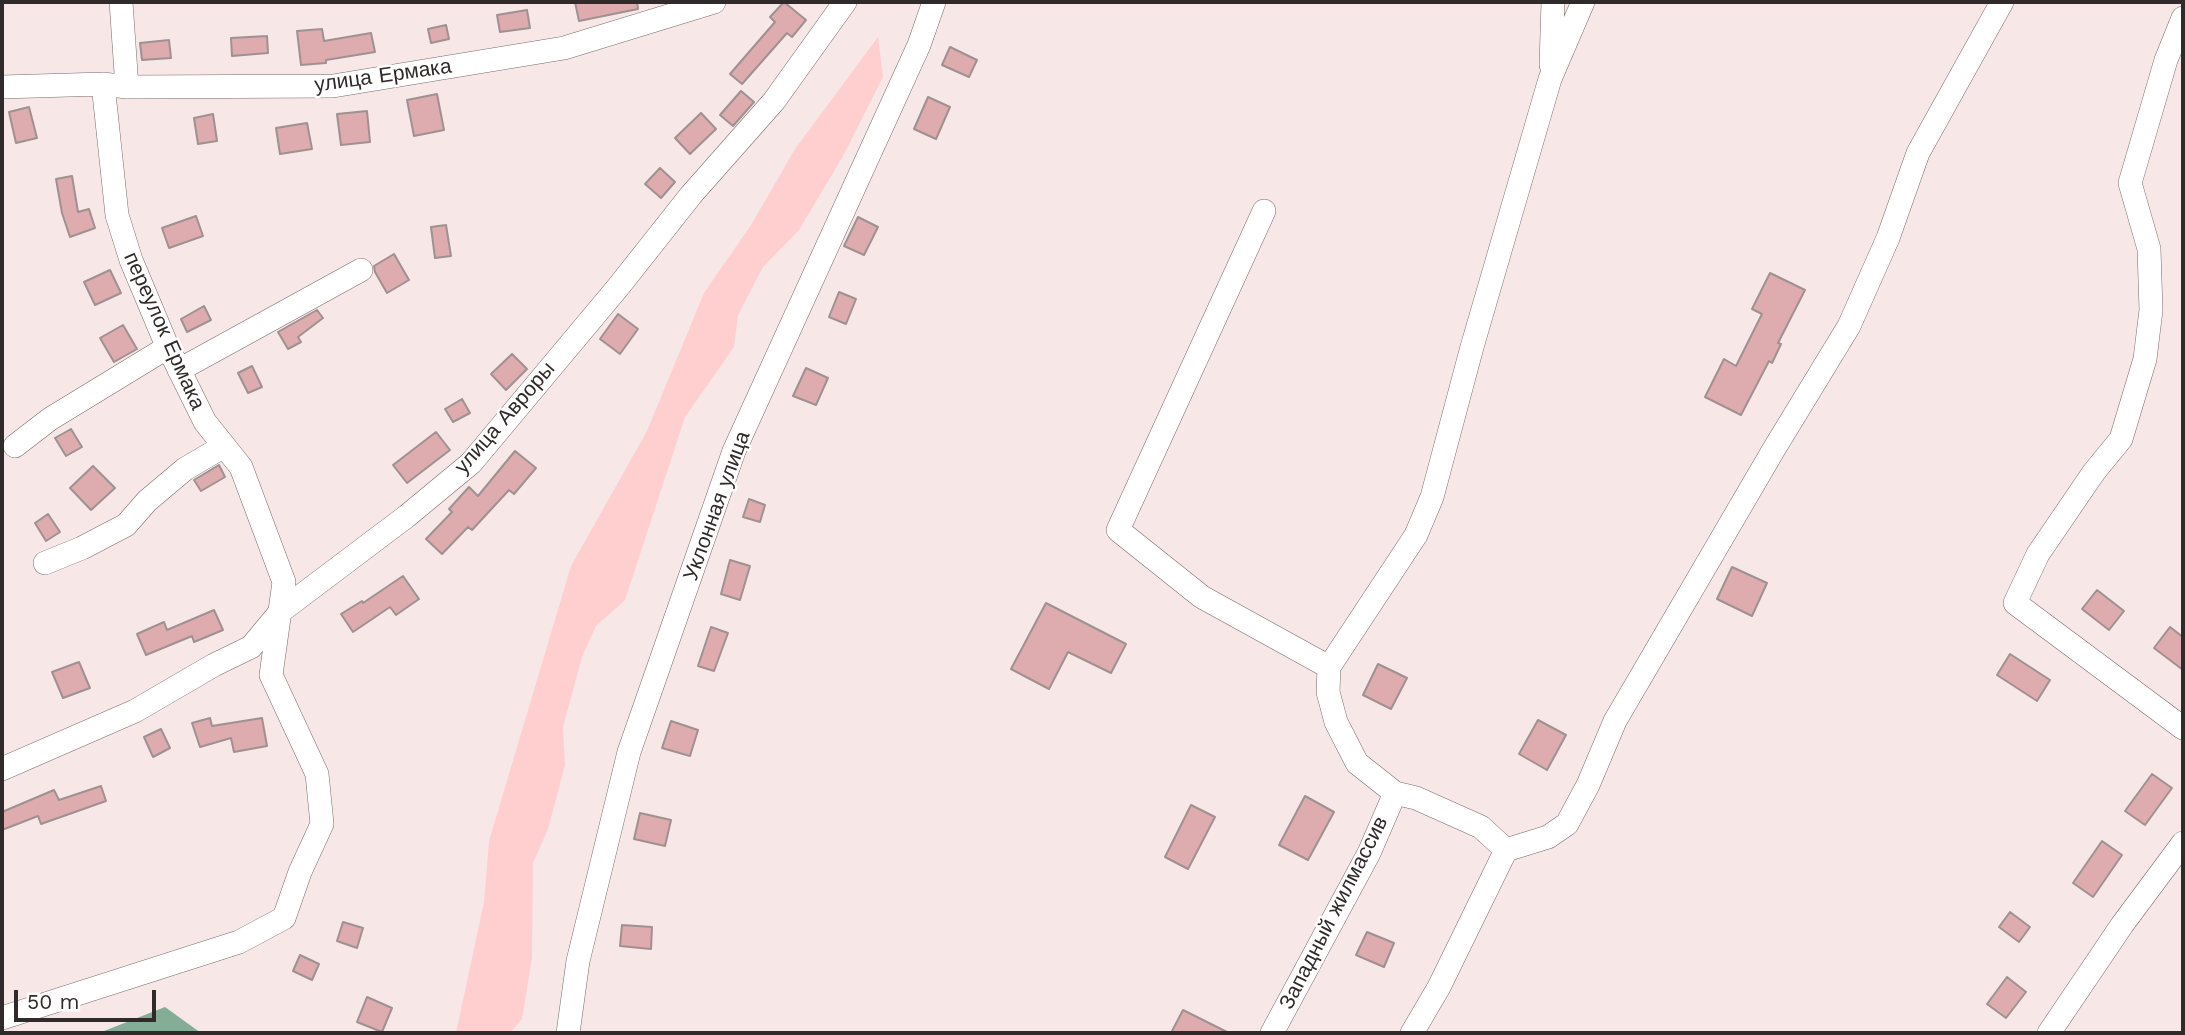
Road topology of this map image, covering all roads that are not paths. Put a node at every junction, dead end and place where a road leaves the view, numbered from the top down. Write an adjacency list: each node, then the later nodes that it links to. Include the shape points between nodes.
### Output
1 (121, 2): 11 (street)
2 (714, 2): 11 (street, улица Ермака, via 565,48 333,86)
3 (845, 2): 20 (street, улица Авроры, via 774,101 471,463)
4 (934, 2): 28 (street, Уклонная улица, via 919,45 734,451 629,752 578,961)
5 (1553, 2): 9 (street)
6 (1583, 2): 9 (street)
7 (2002, 2): 26 (street, via 1918,153 1888,238 1849,326 1615,721 1567,824 1548,838)
8 (2183, 18): 22 (street, via 2130,183 2148,249 2151,310 2145,359 2121,439 2038,554 2015,603)
9 (1550, 79): 21 (street, via 1432,497 1416,535)
10 (103, 83): 11 (street, улица Ермака); 12 (street, улица Ермака); 15 (street, переулок Ермака, via 117,215)
11 (127, 86)
12 (2, 87)
13 (1264, 211): 21 (street, via 1118,530 1202,597)
14 (361, 270): 16 (street)
15 (168, 347): 16 (street, переулок Ермака); 17 (street, via 50,419)
16 (179, 370): 18 (street, переулок Ермака, via 205,422)
17 (15, 446)
18 (224, 446): 19 (street, via 184,469 147,500 127,525); 20 (street, переулок Ермака, via 241,467 284,582)
19 (46, 563)
20 (281, 611): 23 (street, улица Авроры, via 251,647 135,711); 27 (street, переулок Ермака, via 271,674 317,774 322,824 284,918 239,942)
21 (1329, 667): 24 (street, via 1328,692 1336,722 1357,763)
22 (2183, 728)
23 (2, 769)
24 (1395, 793): 26 (street, via 1481,827); 29 (street, Западный жилмассив, via 1369,853)
25 (2183, 843): 31 (street)
26 (1506, 850): 30 (street)
27 (2, 1018)
28 (568, 1033)
29 (1272, 1033)
30 (1412, 1033)
31 (2049, 1033)

